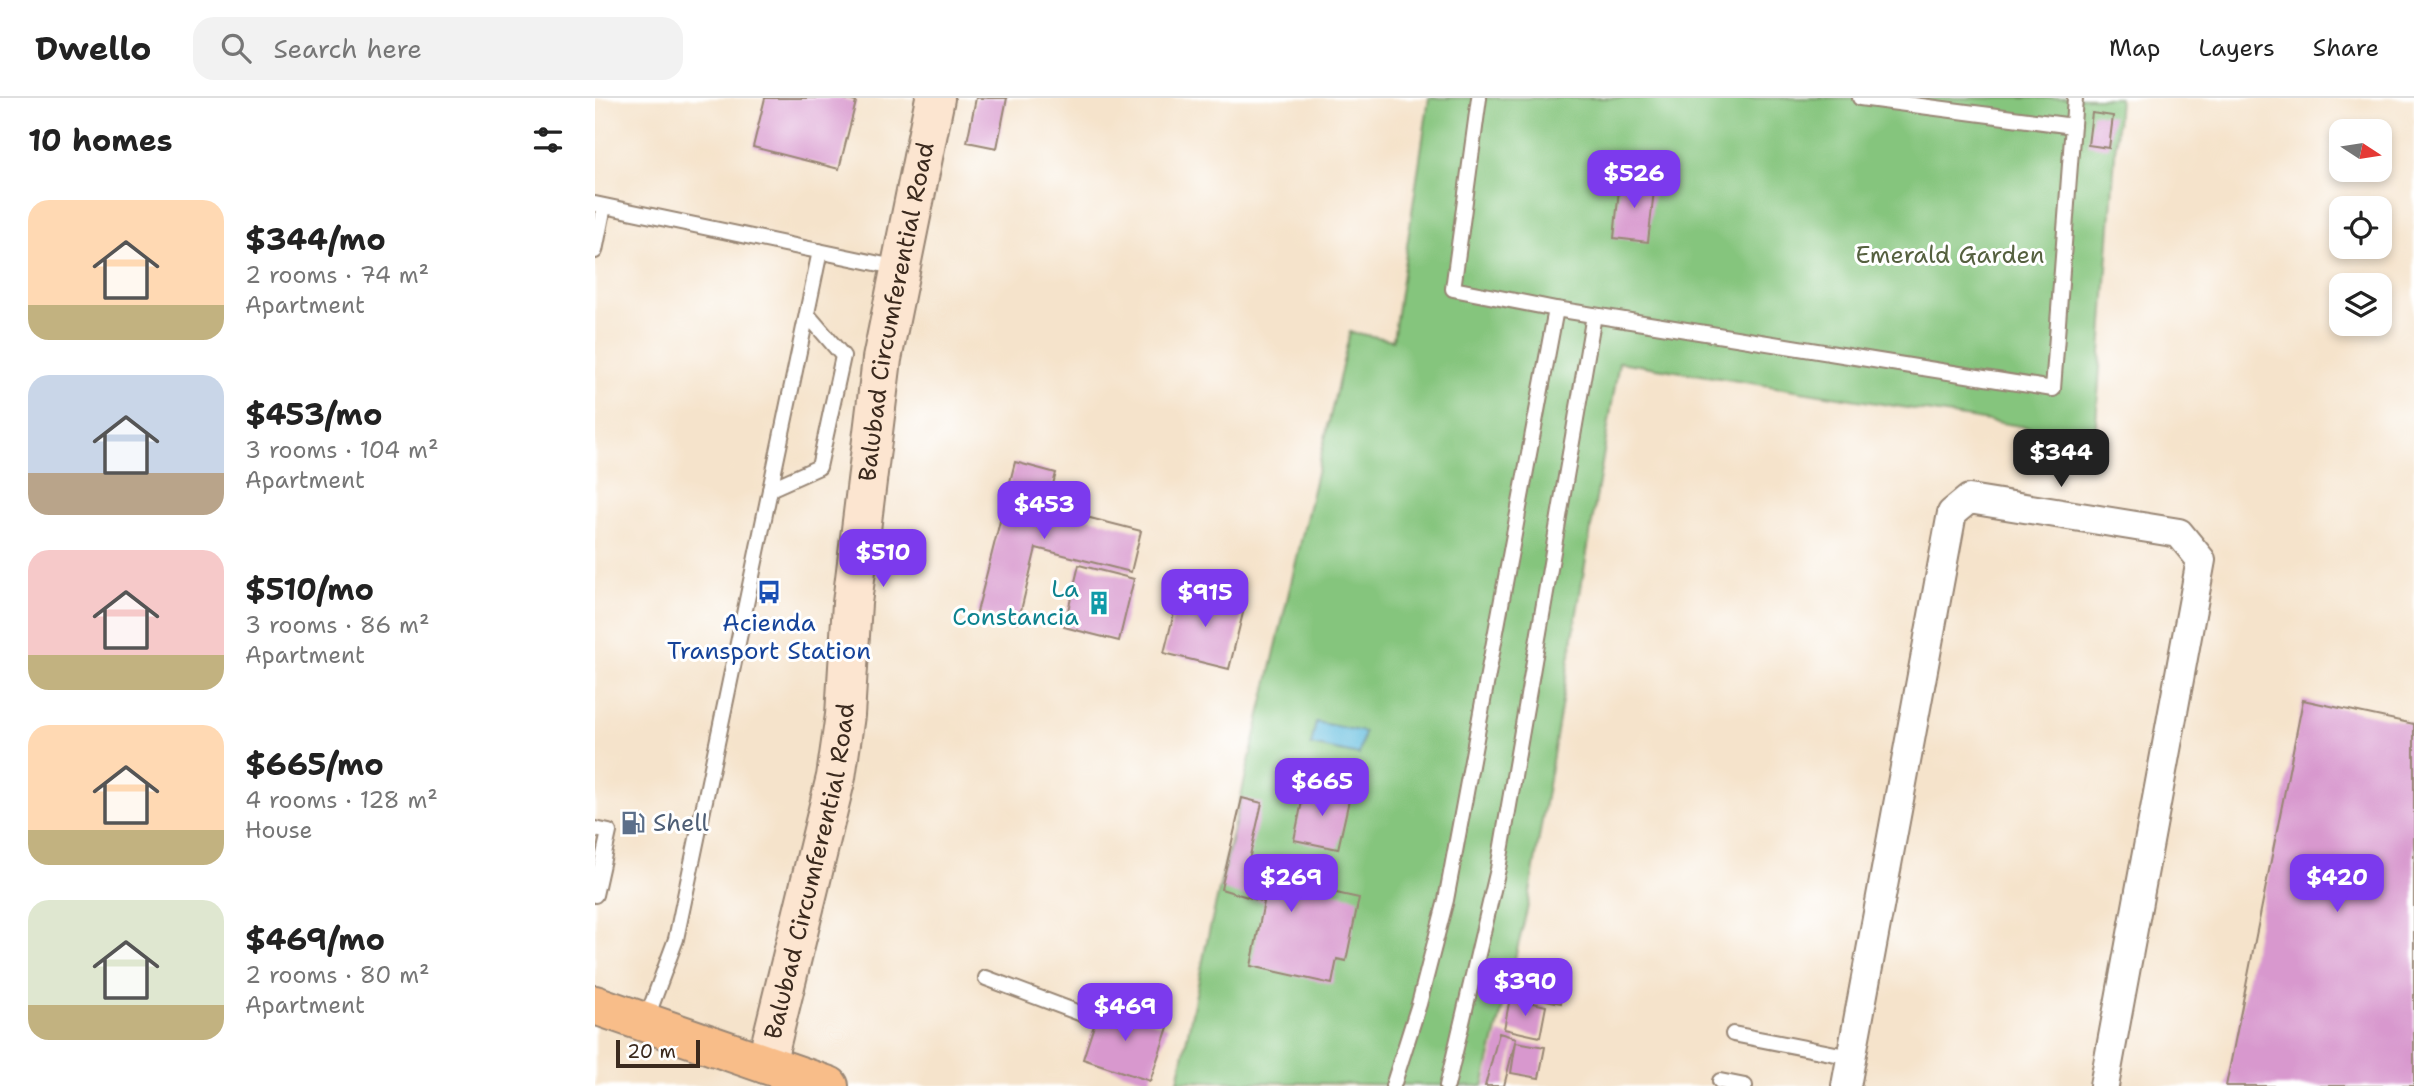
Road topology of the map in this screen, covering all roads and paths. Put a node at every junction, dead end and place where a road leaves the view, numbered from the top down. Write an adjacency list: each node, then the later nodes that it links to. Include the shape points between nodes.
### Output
1 (935, 98): 9 (street, Balubad Circumferential Road)
2 (1479, 98): 10 (lane, via 1453,289)
3 (1860, 98): 5 (lane)
4 (2075, 98): 5 (lane)
5 (2073, 126): 12 (lane, via 2053,389)
6 (600, 205): 7 (lane); 8 (lane)
7 (595, 251)
8 (820, 251): 9 (lane); 11 (lane)
9 (901, 268): 22 (street, Balubad Circumferential Road, via 877,400 836,778)
10 (1556, 309): 12 (lane); 25 (lane, via 1445,901)
11 (807, 314): 13 (lane); 13 (lane, via 843,356 819,467)
12 (1594, 315): 26 (lane, via 1499,869)
13 (770, 489): 19 (lane, via 676,939)
14 (595, 829): 15 (lane, via 609,832)
15 (595, 895)
16 (986, 978): 18 (lane)
17 (595, 1005): 19 (main road)
18 (1090, 1017)
19 (645, 1023): 22 (main road)
20 (1733, 1034): 21 (lane)
21 (1851, 1057): 28 (street); 29 (street, via 1952,513 1969,499 2179,533 2201,560)
22 (766, 1064): 24 (main road)
23 (1720, 1081): 27 (lane)
24 (829, 1086)
25 (1393, 1086)
26 (1447, 1086)
27 (1745, 1086)
28 (1846, 1086)
29 (2104, 1086)

